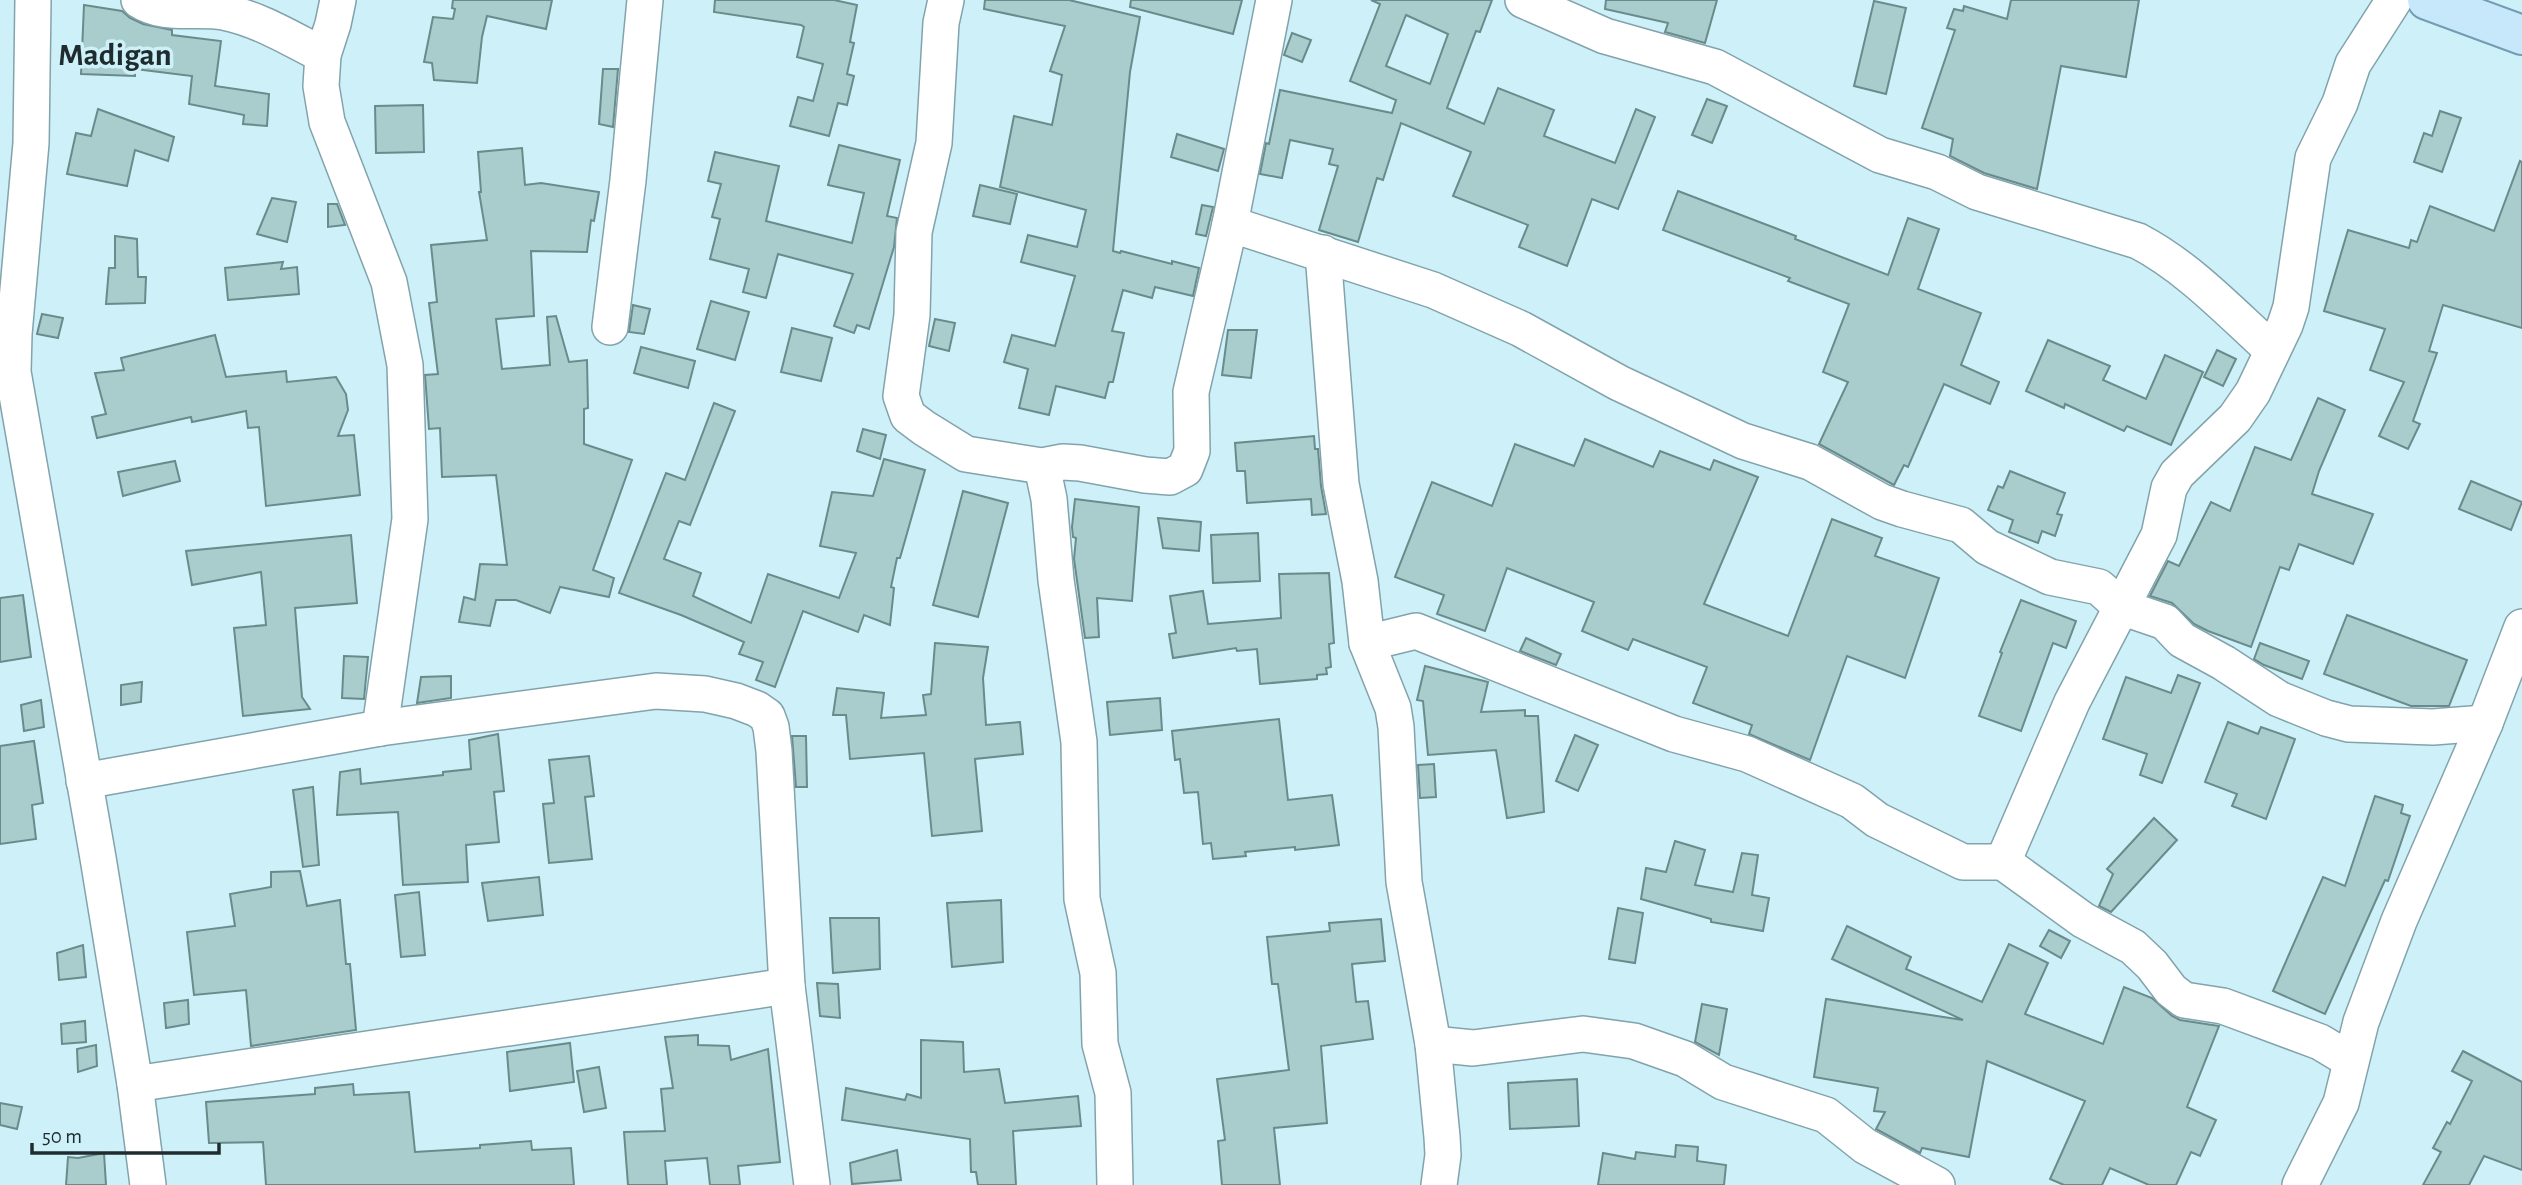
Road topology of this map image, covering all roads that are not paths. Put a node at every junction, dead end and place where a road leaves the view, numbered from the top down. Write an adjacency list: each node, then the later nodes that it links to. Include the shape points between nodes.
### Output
1 (33, 0): 18 (street, via 31,143)
2 (139, 0): 13 (street, via 169,10 248,18)
3 (338, 0): 13 (street)
4 (645, 0): 16 (street)
5 (946, 0): 19 (street, via 934,143 914,232 912,315 901,396 908,416 966,454)
6 (1274, 0): 14 (street)
7 (1523, 0): 17 (street, via 1605,36 1715,67 1880,155 1937,172 1977,192 2138,241 2179,267)
8 (2393, 0): 17 (street, via 2353,64 2313,158 2291,307)
9 (2427, 0): 12 (main road)
10 (2505, 0): 11 (main road)
11 (2522, 7)
12 (2522, 35)
13 (323, 55): 24 (street, via 321,86 327,122 389,282 405,365 410,519)
14 (1230, 224): 15 (street); 19 (street, via 1191,392 1192,451 1185,470 1170,477 1080,463)
15 (1323, 253): 20 (street, via 1446,295 1743,441 1810,462 1882,502 1961,525 1986,547 2050,577 2099,587); 22 (street, via 1341,484)
16 (610, 327)
17 (2272, 350): 20 (street, via 2235,418 2177,474 2169,488 2159,535)
18 (8, 397): 25 (street)
19 (1042, 466): 33 (street, via 1079,741 1082,899 1098,973 1100,1044 1113,1093)
20 (2121, 607): 23 (street, via 2165,622 2182,640 2279,699 2326,718 2433,727); 26 (street, via 2072,702)
21 (2522, 627): 23 (street)
22 (1367, 643): 26 (street, via 1416,631 1674,734 1747,754 1852,802 1877,820 1963,862); 28 (street, via 1393,708 1404,882)
23 (2485, 723): 29 (street, via 2399,921)
24 (380, 728): 25 (street); 27 (street, via 656,691 705,694 757,709 767,716 774,751)
25 (84, 780): 30 (street)
26 (2003, 862): 29 (street, via 2083,920 2133,947 2184,1000 2223,1006 2320,1042)
27 (787, 986): 30 (street); 32 (street)
28 (1433, 1044): 34 (street, via 1443,1155); 35 (street, via 1484,1047 1583,1034 1634,1041 1685,1059 1723,1082 1826,1115 1865,1146)
29 (2350, 1060): 36 (street, via 2341,1103)
30 (135, 1084): 31 (street)
31 (148, 1185)
32 (812, 1185)
33 (1115, 1185)
34 (1439, 1185)
35 (1937, 1185)
36 (2300, 1185)

